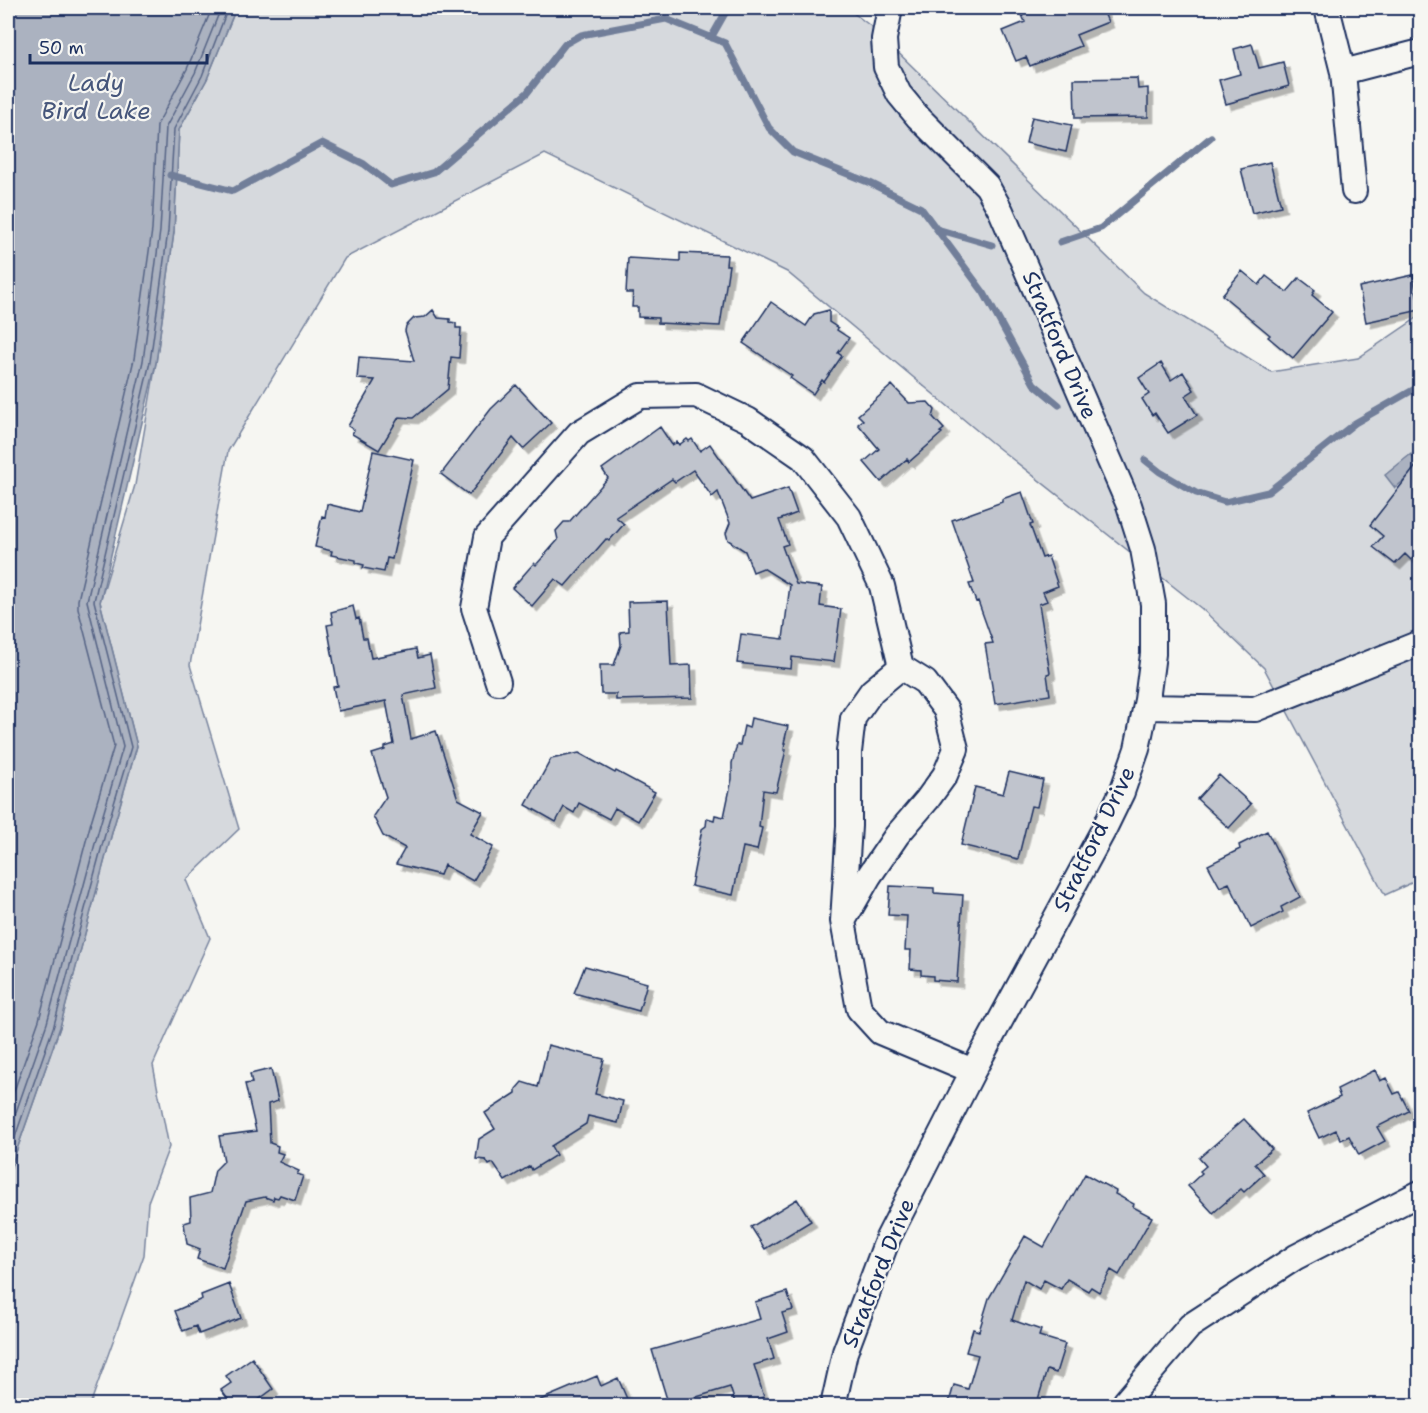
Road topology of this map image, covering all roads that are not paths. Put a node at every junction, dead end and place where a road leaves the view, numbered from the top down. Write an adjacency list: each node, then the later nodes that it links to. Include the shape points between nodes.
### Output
1 (890, 8): 9 (street, Stratford Drive, via 884,39 886,67 899,94 987,186 1001,211 1129,505 1143,549 1153,604 1153,654)
2 (1327, 8): 4 (street)
3 (1420, 51): 4 (street)
4 (1343, 72): 5 (street)
5 (1354, 191)
6 (1420, 643): 9 (street, via 1255,709)
7 (901, 667): 8 (street, via 882,586 849,518 803,458 748,420 696,395 640,396 579,433 487,537 474,608); 10 (street, via 872,691 853,718); 10 (street, via 925,682 946,710 956,749 945,775 897,835)
8 (498, 682)
9 (1146, 707): 11 (street, Stratford Drive, via 1122,792)
10 (843, 921): 11 (street, via 859,1009 880,1032)
11 (973, 1071): 13 (street, Stratford Drive, via 888,1238 845,1352)
12 (1420, 1193): 14 (street, via 1296,1257 1190,1326)
13 (833, 1406)
14 (1125, 1406)

